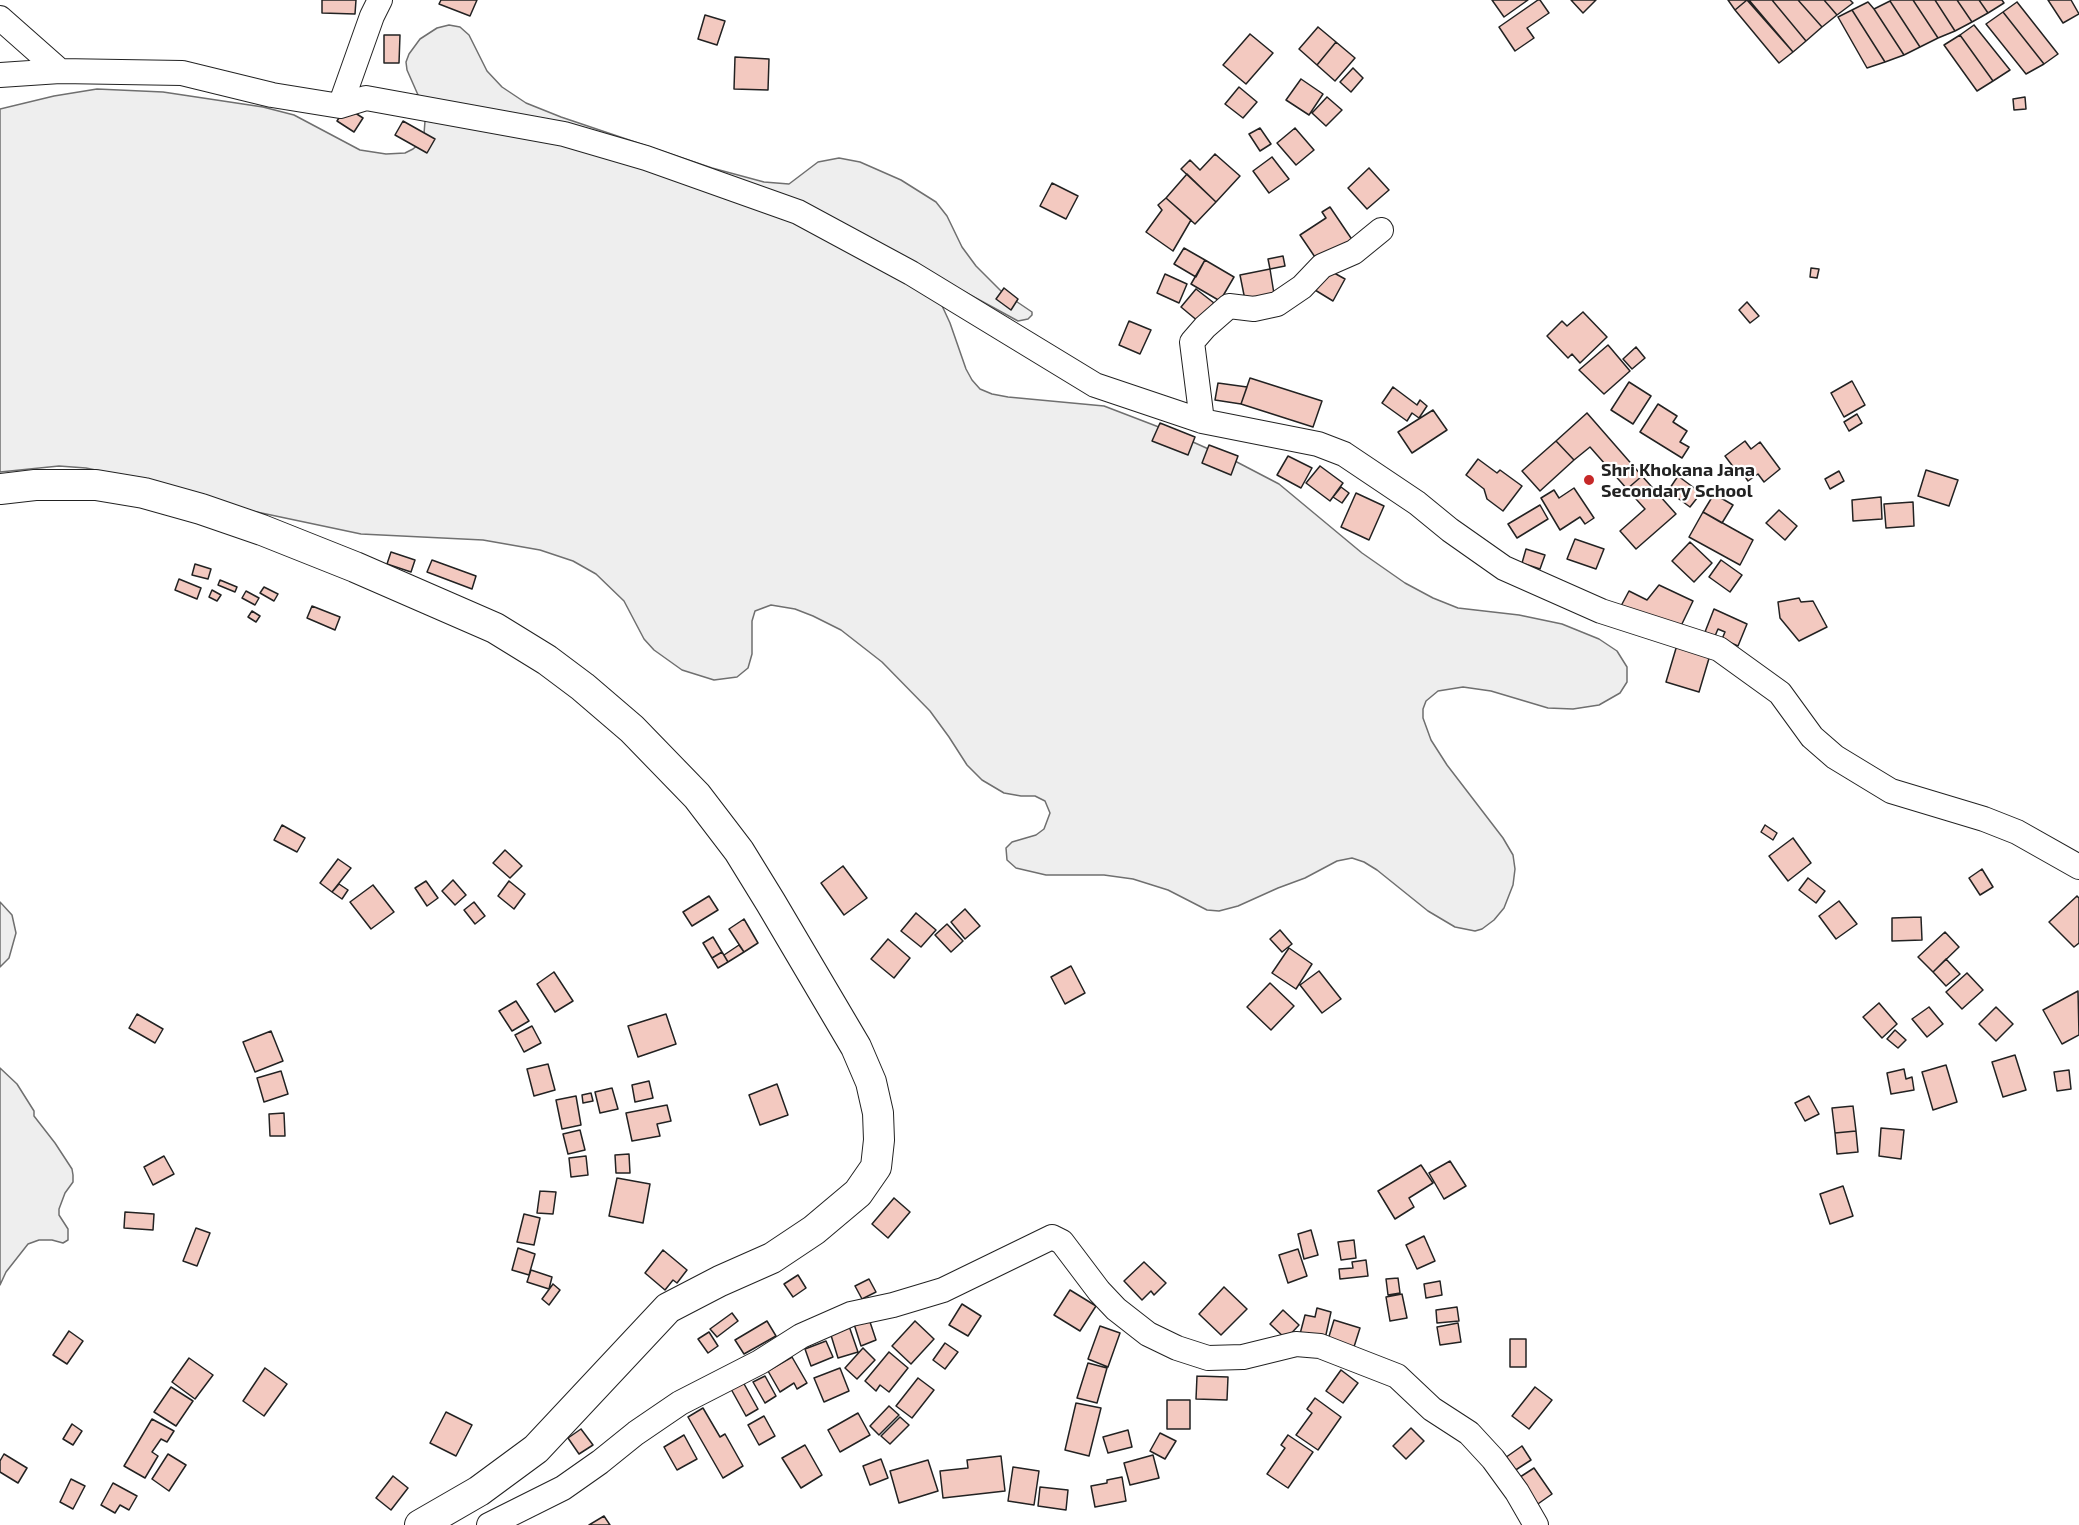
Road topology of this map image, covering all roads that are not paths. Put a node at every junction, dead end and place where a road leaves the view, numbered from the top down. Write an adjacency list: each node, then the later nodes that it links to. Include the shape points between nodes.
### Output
1 (380, 0): 5 (street)
2 (0, 18): 3 (street)
3 (60, 71): 4 (street); 5 (street, via 182,73 272,95)
4 (0, 75)
5 (340, 106): 7 (street, via 366,98 564,134 646,158 798,212 911,273 1095,385)
6 (1381, 230): 7 (street, via 1354,252 1322,266 1278,304 1254,309 1229,306 1205,327 1192,342)
7 (1202, 421): 9 (street, via 1318,444 1344,454 1504,568 1601,611 1719,649 1780,693 1812,737 1835,757 1891,791 2017,832)
8 (0, 489): 10 (main road, via 96,485 201,509 355,567 495,628 547,660 632,729 704,805 771,903 856,1047 871,1082 878,1113 876,1167 858,1193 772,1258 668,1308 536,1449 479,1491)
9 (2079, 867)
10 (420, 1525)
11 (489, 1525): 12 (street, via 563,1488 680,1403 801,1336 851,1314 943,1290 1052,1237 1062,1242 1116,1309 1148,1334 1177,1348 1208,1358 1242,1357 1296,1344 1320,1347 1397,1376 1432,1409 1469,1433 1493,1459)
12 (1536, 1525)

